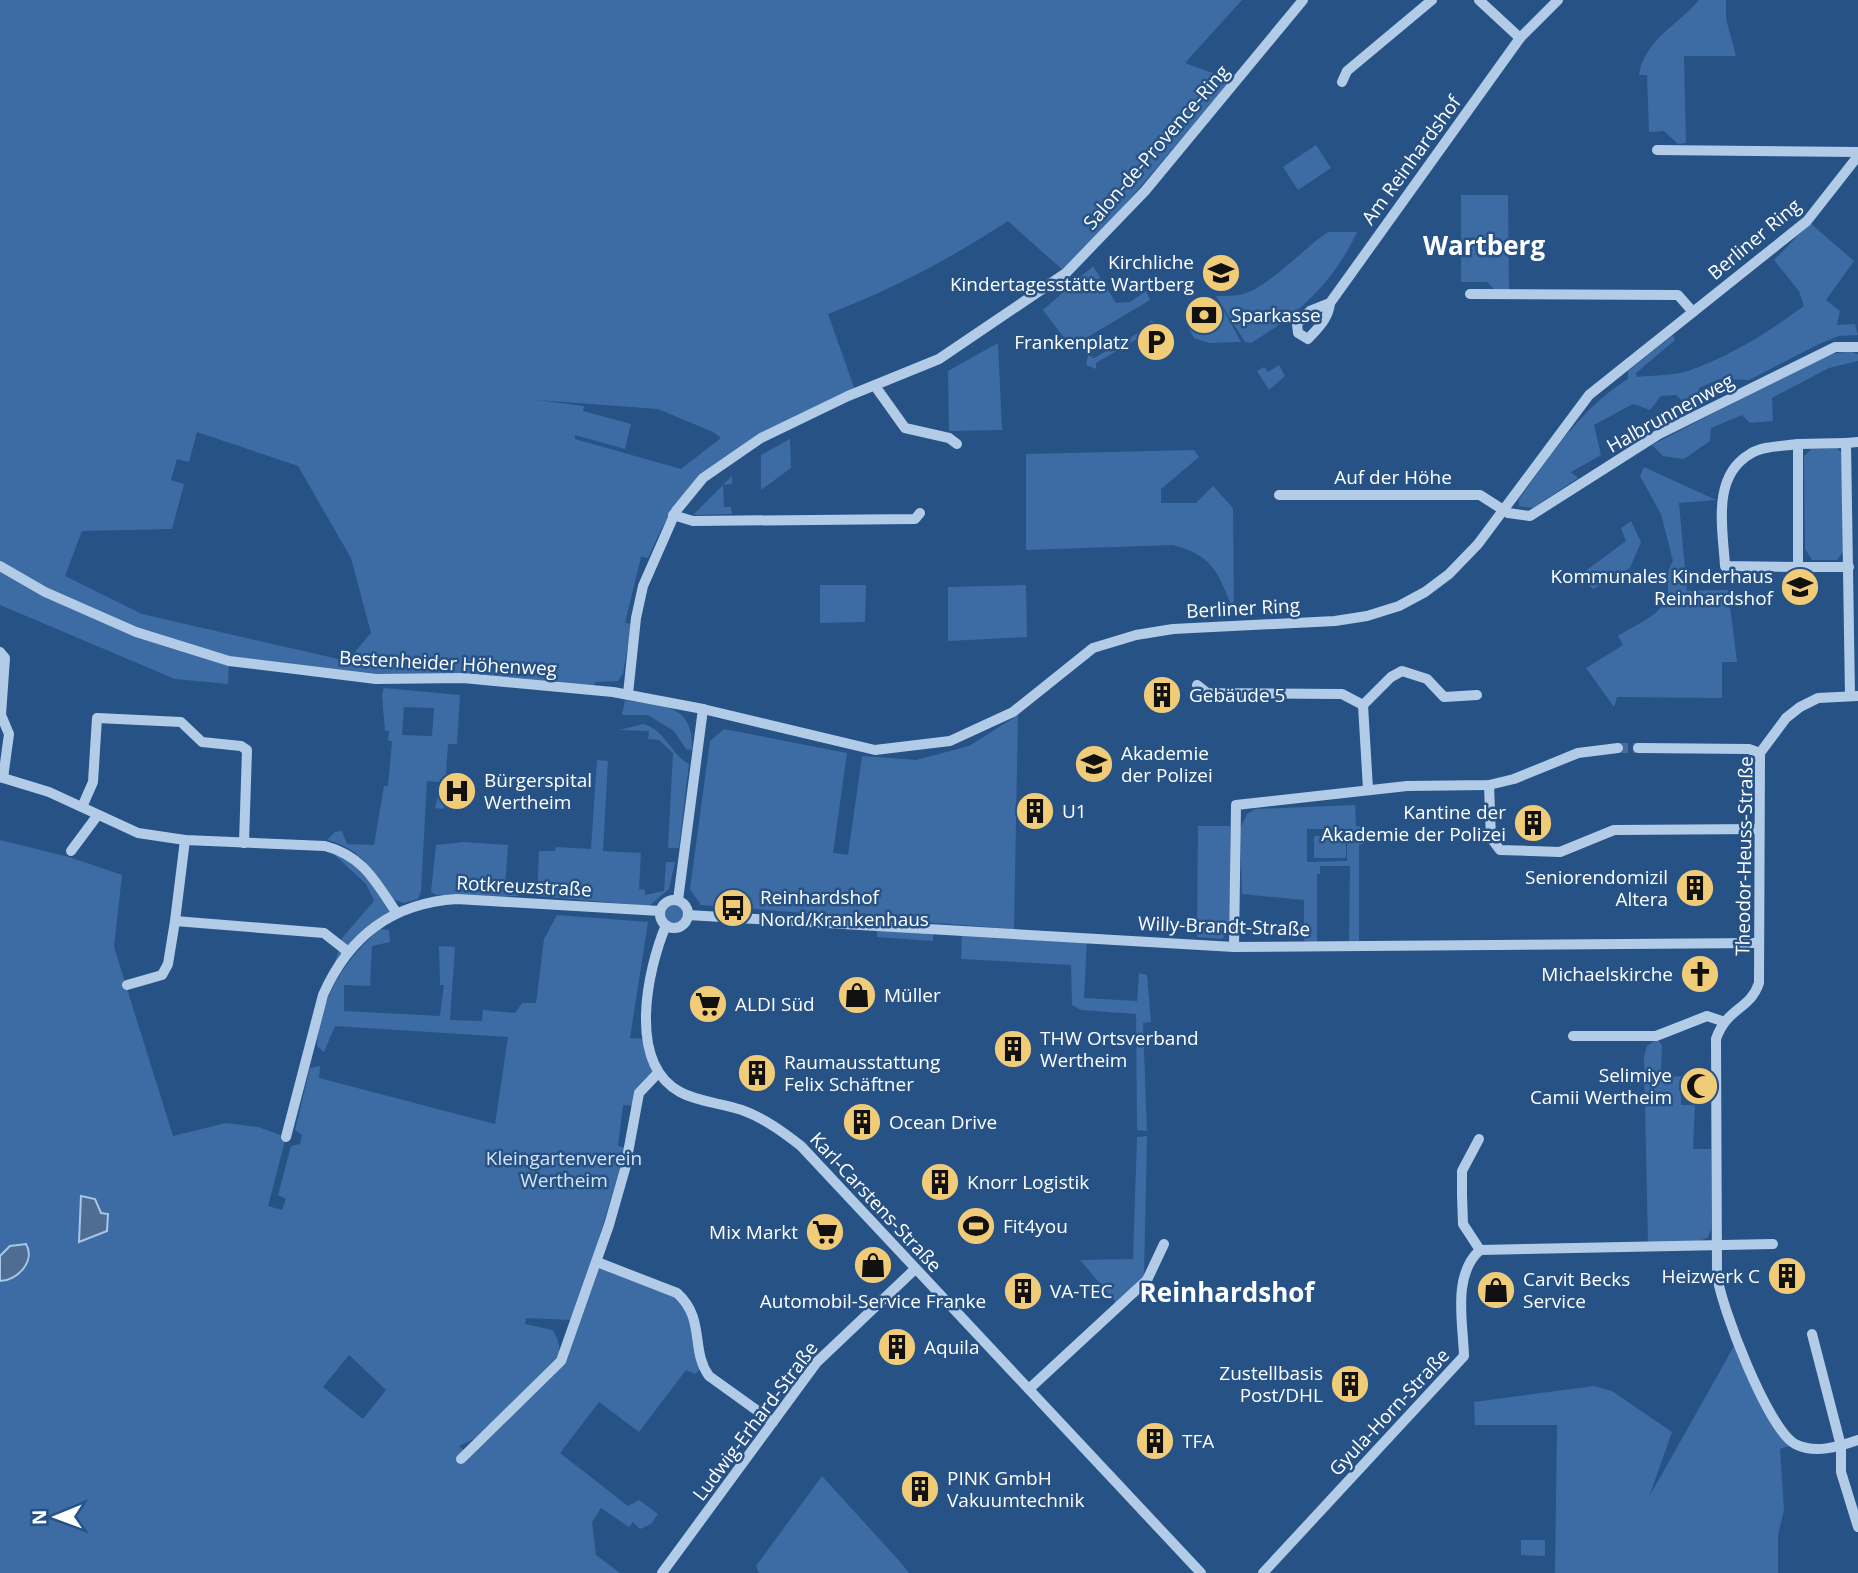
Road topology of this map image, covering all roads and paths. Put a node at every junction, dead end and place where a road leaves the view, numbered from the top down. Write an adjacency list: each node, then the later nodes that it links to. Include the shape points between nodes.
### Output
1 (1303, 0): 13 (street, Salon-de-Provence-Ring, via 1145,191 1066,273 939,359)
2 (1432, 0): 6 (street, via 1347,71)
3 (1479, 0): 5 (street)
4 (1558, 0): 5 (street, Am Reinhardshof)
5 (1520, 38): 10 (street, Am Reinhardshof)
6 (1342, 82)
7 (1657, 150): 8 (street, Berliner Ring)
8 (1858, 154): 11 (street, Berliner Ring, via 1807,221)
9 (1470, 294): 11 (street, via 1678,295)
10 (1330, 303)
11 (1693, 312): 19 (street, Berliner Ring, via 1589,395)
12 (1858, 347): 19 (street, Halbrunnenweg, via 1835,347 1660,434 1530,516)
13 (875, 386): 16 (street, via 905,428); 21 (street, Salon-de-Provence-Ring, via 761,438 703,478)
14 (1858, 442): 15 (street)
15 (1846, 443): 17 (street); 24 (street)
16 (957, 444)
17 (1798, 444): 23 (street); 23 (street, via 1751,452 1724,487 1721,500 1725,566)
18 (1279, 495): 19 (street, Auf der Höhe, via 1480,495)
19 (1503, 510): 31 (street, Berliner Ring, via 1449,574 1399,606 1335,621 1136,635 1093,648 1013,712 950,741 875,750)
20 (920, 513): 21 (street, via 915,519 762,521 688,521)
21 (673, 515): 27 (street, Salon-de-Provence-Ring, via 643,586)
22 (0, 566): 27 (street, Bestenheider Höhenweg, via 45,592 136,632 229,661 376,679 499,680)
23 (1798, 567): 24 (street)
24 (1849, 567): 29 (street)
25 (0, 652): 35 (street, via 5,658 2,715 9,734)
26 (1197, 684): 30 (street, via 1207,693 1342,694)
27 (628, 694): 31 (street, Bestenheider Höhenweg)
28 (1477, 695): 30 (street, via 1444,697 1427,679 1402,671)
29 (1854, 696): 34 (street, Theodor-Heuss-Straße, via 1818,698 1800,707)
30 (1363, 705): 37 (street)
31 (704, 709): 44 (street)
32 (1618, 748): 36 (street, via 1578,753)
33 (1638, 748): 34 (street)
34 (1760, 752): 40 (street, Theodor-Heuss-Straße)
35 (2, 778): 38 (street)
36 (1489, 785): 37 (street); 40 (street, via 1491,838 1500,850 1560,852 1614,830)
37 (1368, 789): 51 (street, via 1236,805)
38 (82, 807): 39 (street); 42 (street, via 93,782 97,718 181,722 202,742 247,750)
39 (97, 817): 41 (street, via 138,833); 43 (street)
40 (1759, 829): 50 (street, Theodor-Heuss-Straße)
41 (185, 840): 42 (street); 48 (street)
42 (244, 843): 46 (street, via 325,846 345,852 361,864)
43 (71, 851)
44 (678, 900): 45 (street, via 666,902); 47 (street, via 686,905)
45 (660, 911): 46 (street, Rotkreuzstraße, via 457,899); 49 (street)
46 (396, 912): 52 (street, Rotkreuzstraße, via 370,928)
47 (688, 915): 49 (street, via 679,927); 51 (street, Willy-Brandt-Straße)
48 (176, 921): 52 (street, via 324,933); 53 (street, via 169,964 162,975)
49 (666, 925): 56 (street, via 656,948 646,1018 648,1052)
50 (1758, 943): 51 (street, Willy-Brandt-Straße); 54 (street, Theodor-Heuss-Straße, via 1755,995)
51 (1234, 947)
52 (347, 951): 57 (street, Rotkreuzstraße, via 323,995)
53 (127, 985)
54 (1722, 1021): 55 (street, via 1707,1016 1656,1036); 61 (street, via 1716,1040)
55 (1573, 1036)
56 (658, 1073): 63 (street, via 639,1093 625,1169); 64 (street, Karl-Carstens-Straße, via 678,1091 763,1119 802,1146)
57 (286, 1137)
58 (1479, 1139): 62 (street, via 1462,1171 1462,1198 1463,1224)
59 (1164, 1244): 66 (street, via 1147,1280)
60 (1773, 1244): 61 (street)
61 (1717, 1247): 62 (street); 69 (street, via 1723,1306 1783,1436 1807,1449)
62 (1480, 1250): 74 (street, Gyula-Horn-Straße, via 1467,1263 1462,1280 1464,1356 1460,1362)
63 (597, 1262): 67 (street, via 677,1293 686,1301 698,1329 702,1367); 70 (street, via 561,1361)
64 (915, 1269): 66 (street, Karl-Carstens-Straße); 67 (street, Ludwig-Erhard-Straße, via 817,1362)
65 (1812, 1334): 69 (street)
66 (1029, 1389): 73 (street, Karl-Carstens-Straße)
67 (773, 1422): 72 (street, Ludwig-Erhard-Straße)
68 (1858, 1440): 69 (street)
69 (1841, 1446): 71 (street, via 1841,1472)
70 (461, 1459)
71 (1858, 1527)
72 (662, 1573)
73 (1201, 1573)
74 (1263, 1573)

